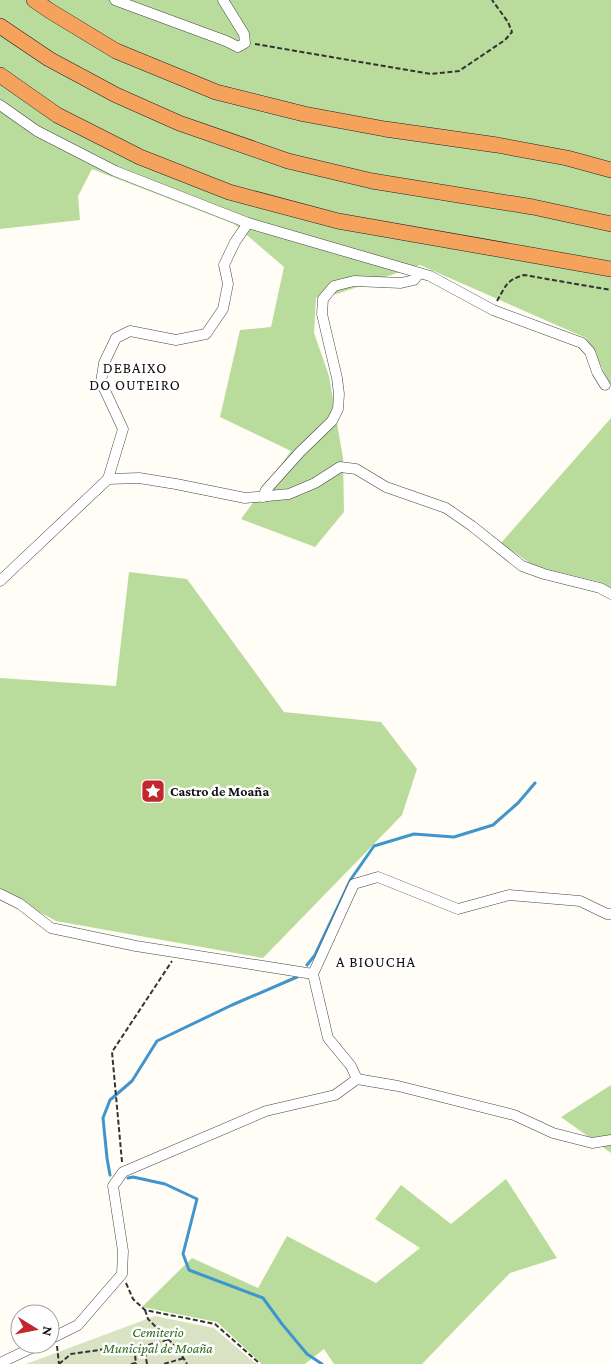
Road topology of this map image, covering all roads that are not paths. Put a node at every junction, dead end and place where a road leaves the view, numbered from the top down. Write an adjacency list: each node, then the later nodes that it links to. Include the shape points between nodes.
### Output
1 (34, 0): 7 (highway, via 116,50 216,92 304,114 497,145)
2 (115, 0): 3 (street, via 238,47 245,42 244,34)
3 (223, 0)
4 (0, 26): 9 (highway, via 49,59 116,95 179,123 288,162)
5 (0, 74): 10 (highway, via 57,115 140,156 229,192 338,221)
6 (0, 106): 8 (street, via 37,131 116,171)
7 (611, 170)
8 (248, 223): 11 (street); 13 (street, via 234,242 224,265 228,284 223,309 206,334 176,340 130,331 116,338 104,363 101,382 122,430)
9 (611, 224)
10 (611, 269)
11 (419, 273): 12 (street, via 492,310 582,343 590,352); 14 (street, via 414,280 401,283 354,281 334,286 323,299 322,314 337,378 338,409 332,421 300,452)
12 (605, 385)
13 (108, 479): 14 (street, via 139,478 245,498); 15 (street)
14 (263, 497): 16 (street, via 289,494 340,467 356,469 386,487 446,508 522,566)
15 (0, 581)
16 (611, 594)
17 (0, 894): 19 (street, via 20,904 51,928 136,946)
18 (611, 914): 19 (street, via 580,901 509,895 458,909 378,877 354,884)
19 (313, 974): 20 (street, via 328,1038 351,1066)
20 (357, 1079): 21 (street, via 514,1115 553,1133 592,1143); 22 (street, via 335,1095 266,1111 123,1172 112,1186 123,1251 122,1274 78,1326)
21 (611, 1140)
22 (60, 1335)
23 (19, 1354): 24 (street)
24 (0, 1363)

